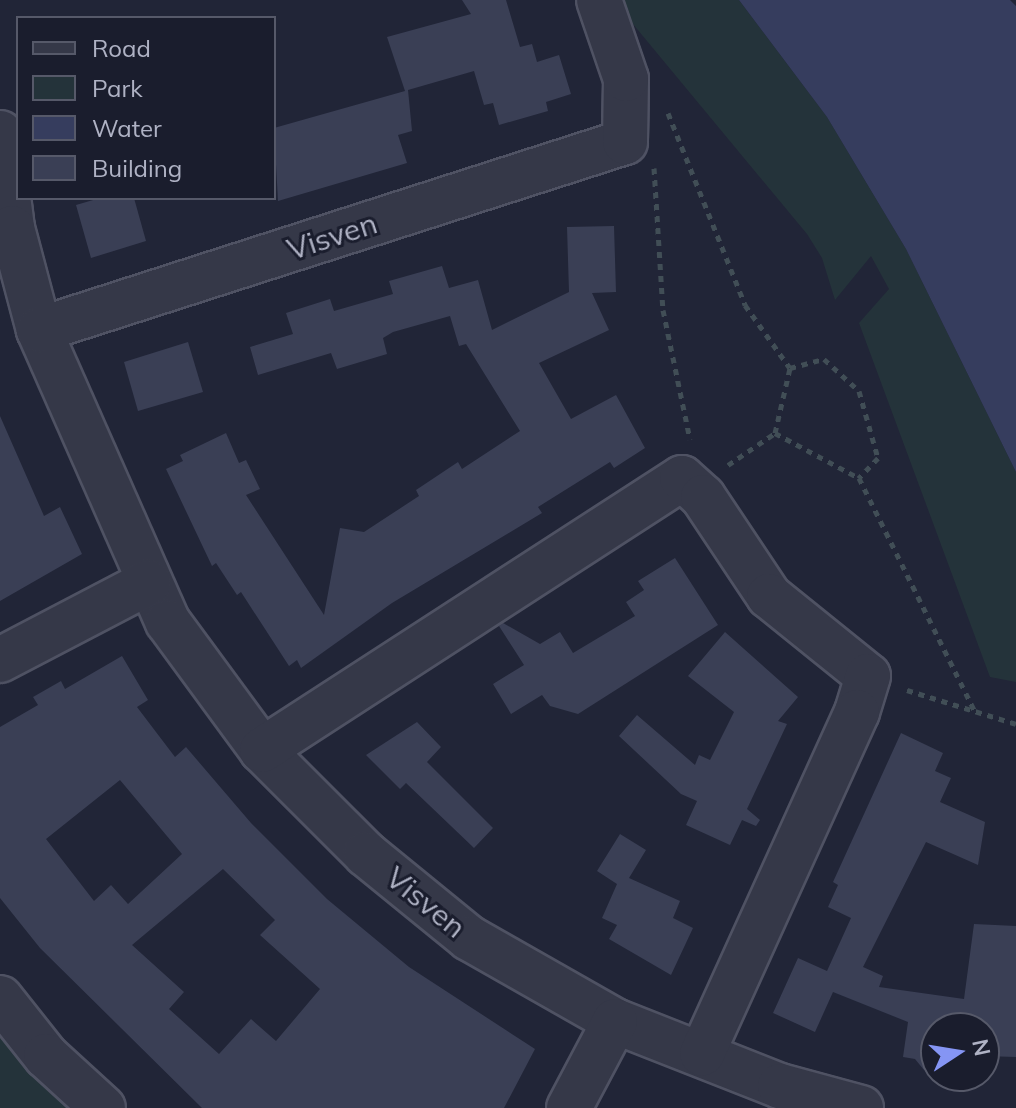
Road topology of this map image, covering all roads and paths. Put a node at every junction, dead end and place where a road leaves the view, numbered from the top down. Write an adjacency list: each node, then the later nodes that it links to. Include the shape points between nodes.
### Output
1 (599, 0): 4 (street, via 626,79)
2 (665, 105): 6 (path, via 745,305)
3 (0, 133): 5 (street, Visven, via 12,228)
4 (625, 142): 5 (street, Visven); 9 (path, via 654,167 663,310 692,451)
5 (39, 330): 10 (street, Visven)
6 (790, 368): 7 (path); 8 (path, via 824,359 859,391 878,458)
7 (775, 433): 8 (path); 9 (path)
8 (859, 478): 13 (path)
9 (687, 483): 12 (street, via 703,497 769,596); 15 (street)
10 (149, 582): 11 (street); 15 (street, Visven, via 168,622)
11 (0, 660)
12 (868, 676): 13 (path); 18 (street, via 857,712)
13 (976, 714): 14 (path)
14 (1016, 724)
15 (262, 750): 17 (street, Visven, via 366,854 469,938)
16 (0, 998): 19 (street, via 46,1056)
17 (615, 1021): 18 (street, Visven); 20 (street)
18 (702, 1054): 21 (street, Visven, via 780,1086)
19 (103, 1108)
20 (569, 1108)
21 (861, 1108)

